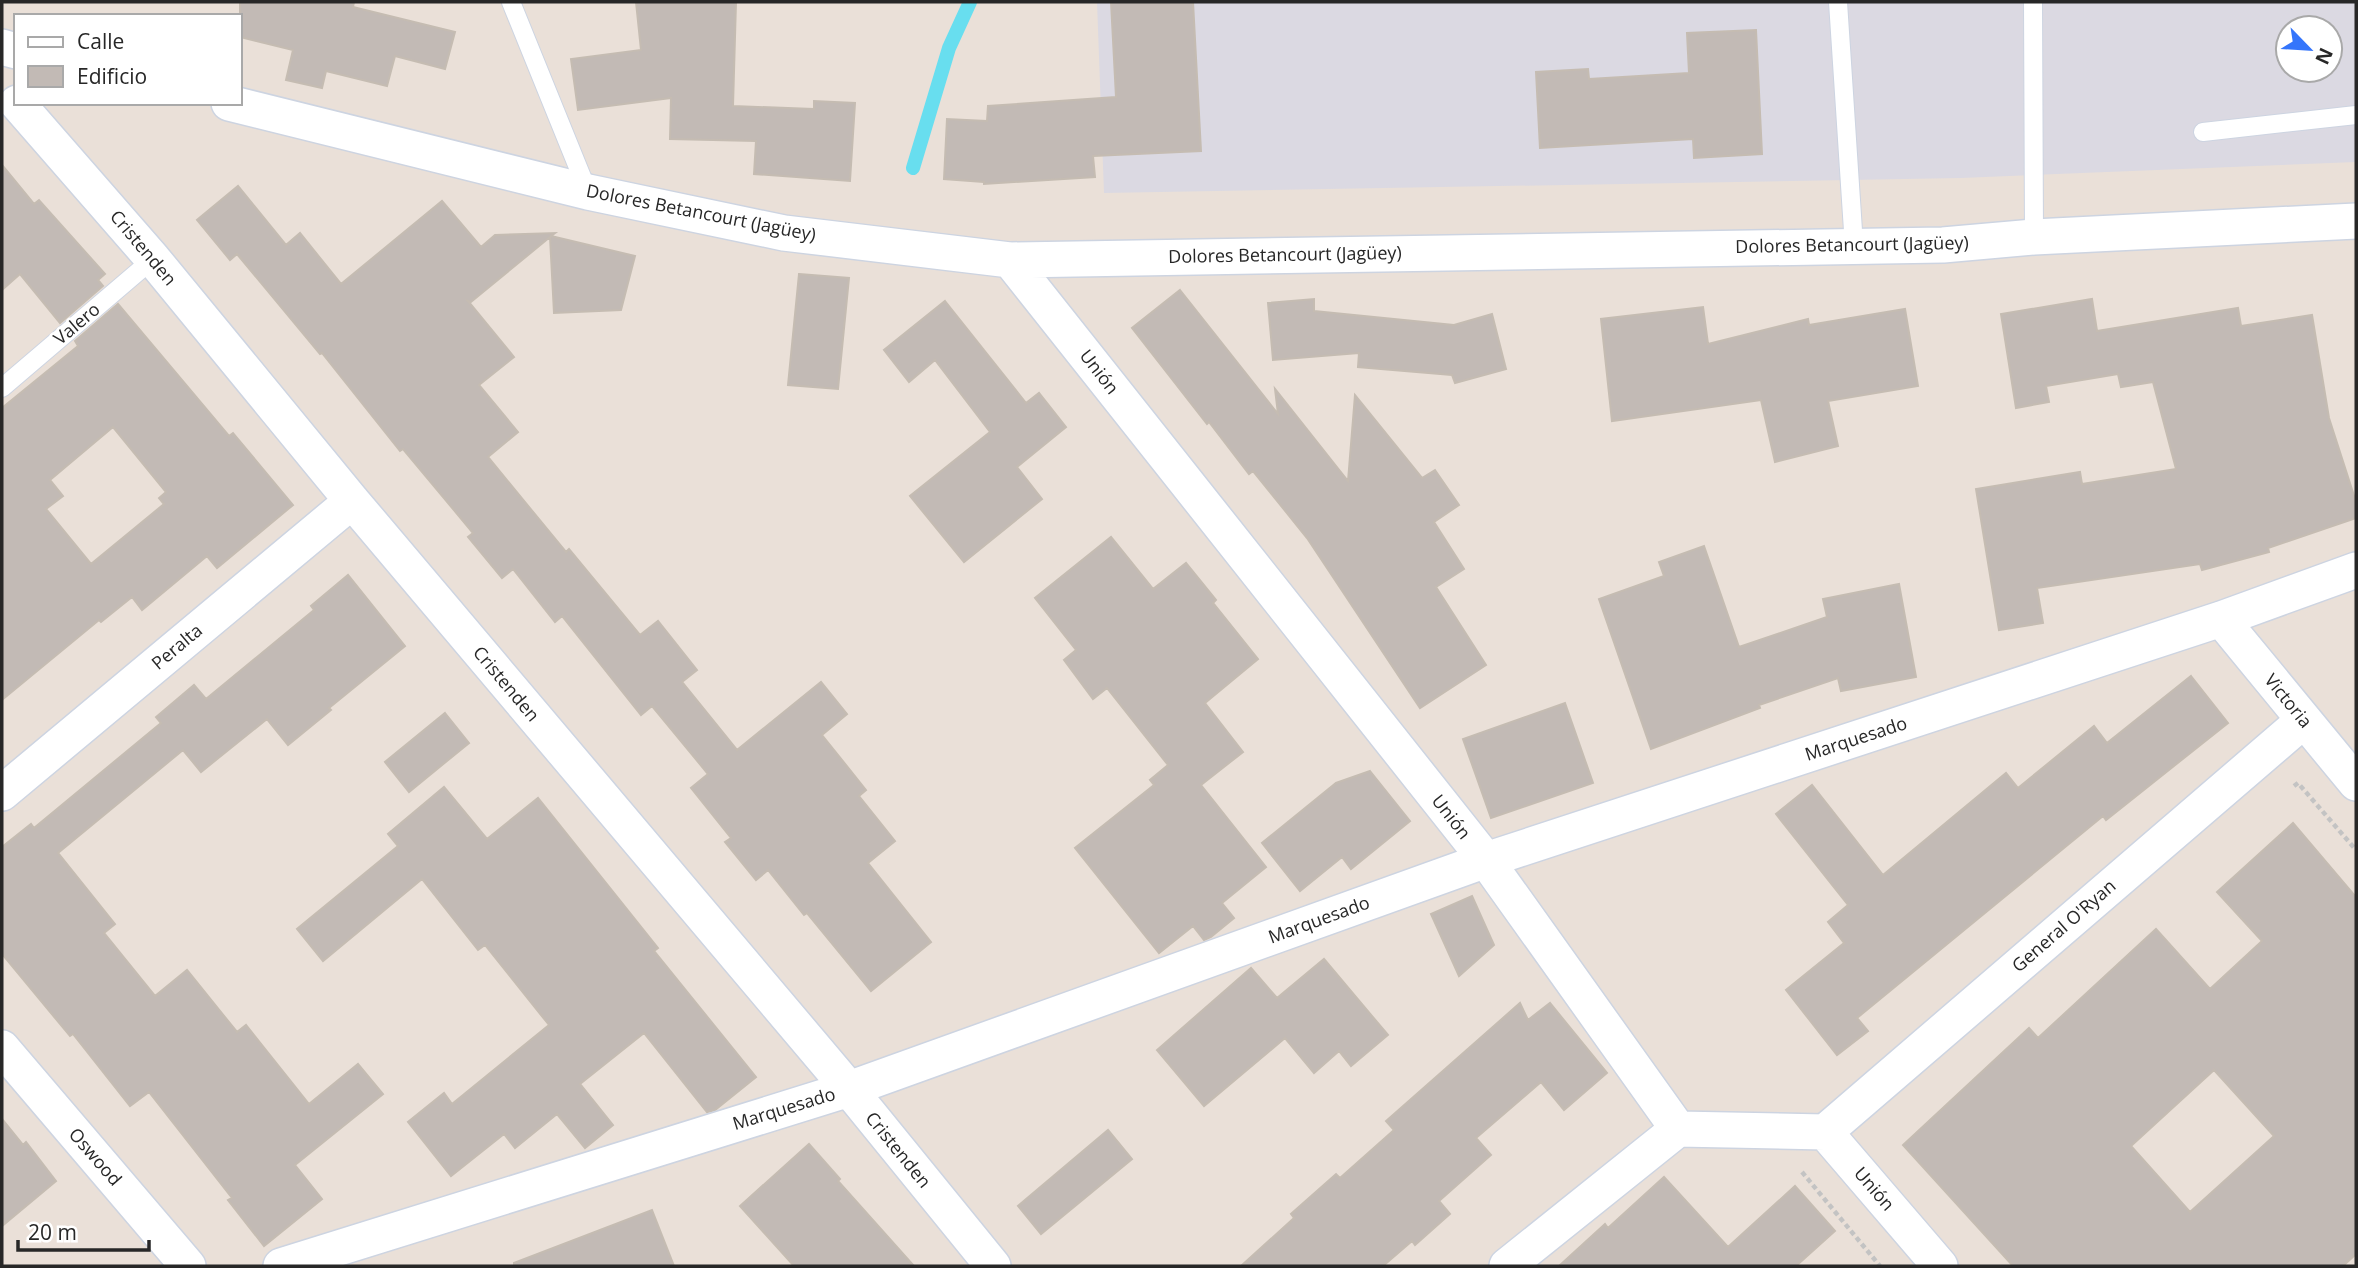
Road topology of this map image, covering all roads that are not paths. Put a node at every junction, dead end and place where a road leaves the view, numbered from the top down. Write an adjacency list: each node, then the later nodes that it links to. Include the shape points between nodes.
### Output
1 (511, 2): 10 (lane)
2 (1839, 2): 13 (lane)
3 (2034, 2): 12 (lane)
4 (2, 86): 5 (street, Cristenden)
5 (14, 101)
6 (18, 105): 14 (street, Cristenden)
7 (237, 105): 10 (street, Dolores Betancourt (Jagüey))
8 (2356, 115): 9 (lane)
9 (2203, 132)
10 (588, 192): 15 (street, Dolores Betancourt (Jagüey), via 784,233)
11 (2356, 221): 12 (street, Dolores Betancourt (Jagüey))
12 (2034, 236): 13 (street, Dolores Betancourt (Jagüey), via 1943,245)
13 (1854, 246): 15 (street, Dolores Betancourt (Jagüey))
14 (153, 259): 16 (lane, Valero); 17 (street, Cristenden)
15 (1010, 260): 23 (street, Unión)
16 (2, 388)
17 (352, 502): 22 (street, Peralta); 25 (street, Cristenden)
18 (2356, 570): 19 (street, Marquesado)
19 (2221, 619): 20 (street, Victoria); 23 (street, Marquesado)
20 (2304, 721): 21 (street, Victoria); 27 (street, General O'Ryan)
21 (2356, 783)
22 (2, 793)
23 (1486, 860): 25 (street, Marquesado); 26 (street, Unión)
24 (2, 1048): 28 (street, Oswood)
25 (849, 1089): 29 (street, Marquesado); 30 (street, Cristenden)
26 (1678, 1129): 27 (street); 31 (street)
27 (1825, 1132): 32 (street, Unión)
28 (188, 1266)
29 (281, 1266)
30 (993, 1266)
31 (1507, 1266)
32 (1940, 1266)

